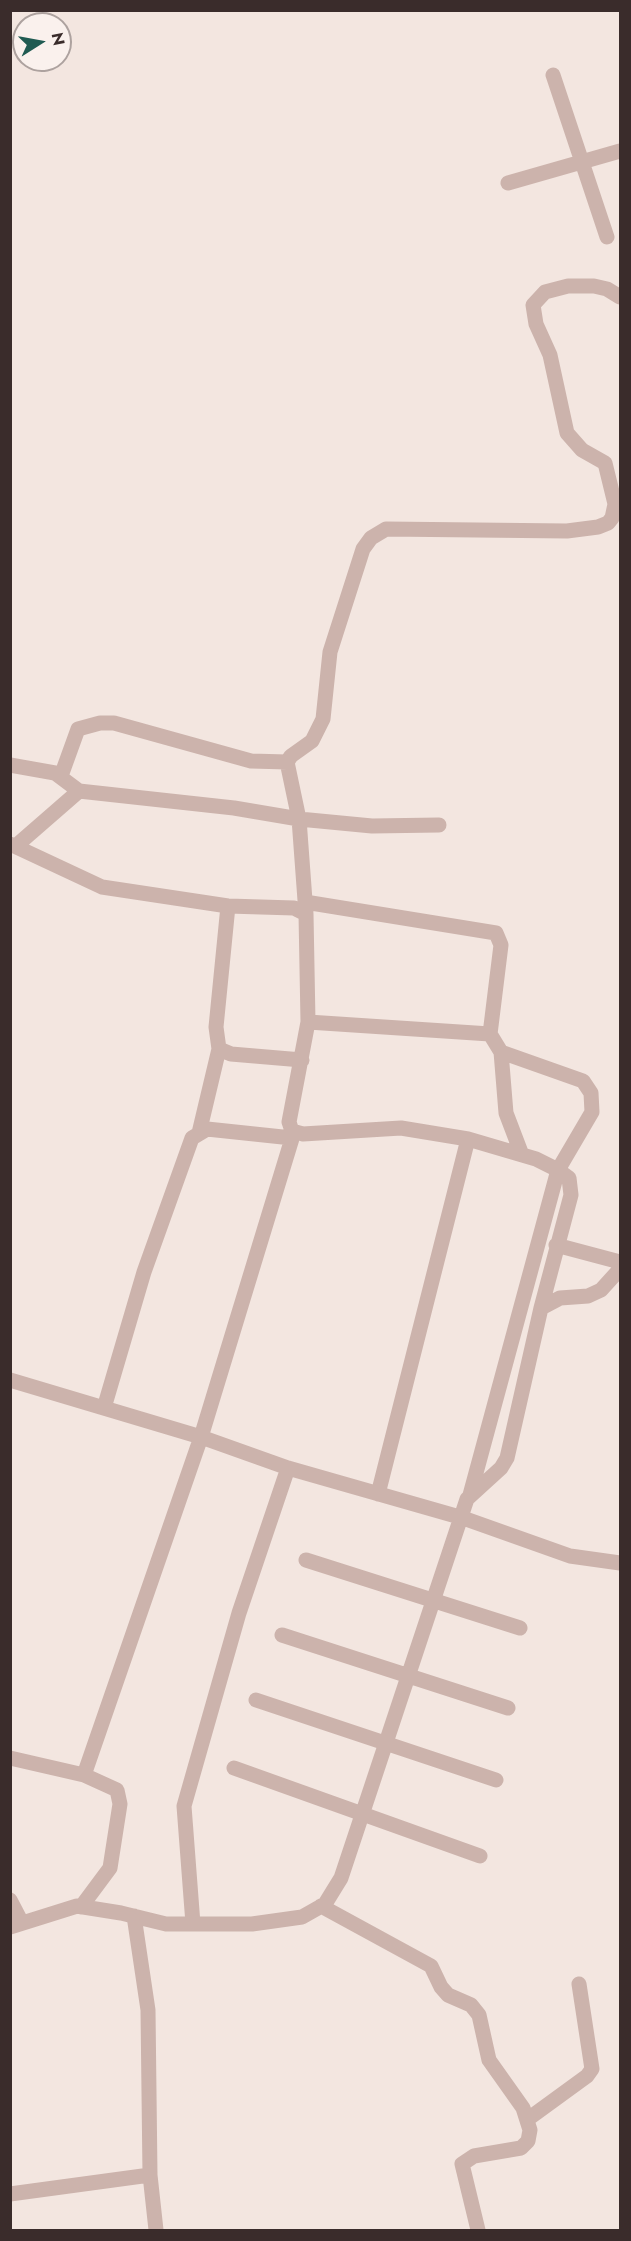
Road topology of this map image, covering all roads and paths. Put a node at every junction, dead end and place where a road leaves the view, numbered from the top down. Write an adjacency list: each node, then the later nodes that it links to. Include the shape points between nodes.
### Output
1 (553, 75): 3 (street)
2 (621, 151): 3 (street)
3 (583, 161): 4 (street); 5 (street)
4 (508, 183)
5 (607, 237)
6 (621, 297): 7 (street, via 594,286 568,286 545,292 533,305 536,324 550,355 567,433 582,450 605,463 615,504 612,518 598,527 567,531 386,529 371,538 350,583 330,652 321,725 312,741)
7 (287, 762): 9 (street, via 251,761 114,723 99,723 78,729); 11 (street)
8 (10, 765): 9 (street)
9 (61, 776): 10 (street)
10 (79, 791): 11 (street, via 234,807); 13 (street)
11 (299, 819): 12 (street, via 372,826); 15 (street)
12 (439, 825)
13 (14, 845): 14 (street, via 102,887)
14 (228, 906): 15 (street); 18 (street, via 216,1027)
15 (306, 908): 16 (street); 17 (street, via 496,933 501,945)
16 (308, 1022): 17 (street); 20 (street)
17 (490, 1034): 19 (street)
18 (219, 1049): 20 (street, via 231,1054); 21 (street)
19 (501, 1052): 24 (street, via 506,1113); 25 (street, via 588,1085 592,1112)
20 (302, 1060): 22 (street, via 290,1122)
21 (199, 1133): 22 (street, via 207,1130); 31 (street, via 192,1138 183,1157)
22 (293, 1135): 23 (street, via 401,1128); 32 (street)
23 (468, 1139): 24 (street); 34 (street)
24 (522, 1155): 25 (street)
25 (558, 1170): 26 (street, via 569,1178 571,1186); 35 (street)
26 (556, 1245): 27 (street); 29 (street)
27 (621, 1262)
28 (621, 1269): 29 (street, via 601,1290 588,1296 560,1298)
29 (541, 1308): 35 (street, via 507,1458)
30 (10, 1380): 31 (street)
31 (104, 1408): 32 (street)
32 (201, 1437): 33 (street); 48 (street)
33 (288, 1468): 34 (street); 56 (street, via 239,1613 184,1806)
34 (378, 1494): 36 (street)
35 (470, 1496): 36 (street)
36 (463, 1518): 38 (street, via 570,1556); 39 (street)
37 (306, 1560): 39 (street)
38 (621, 1563)
39 (435, 1600): 40 (street); 42 (street)
40 (520, 1628)
41 (282, 1635): 42 (street)
42 (409, 1676): 44 (street); 45 (street)
43 (256, 1700): 45 (street)
44 (508, 1708)
45 (387, 1743): 49 (street); 50 (street)
46 (10, 1758): 48 (street)
47 (234, 1768): 50 (street)
48 (84, 1775): 54 (street, via 117,1790 120,1803 110,1868)
49 (496, 1780)
50 (363, 1813): 51 (street); 53 (street, via 341,1878)
51 (480, 1856)
52 (10, 1900): 57 (street)
53 (321, 1906): 56 (street, via 302,1917 252,1924); 59 (street, via 431,1966 448,1995 476,2009 489,2060)
54 (81, 1907): 55 (street); 57 (street)
55 (134, 1916): 56 (street, via 166,1924); 60 (street, via 148,2010)
56 (193, 1924)
57 (16, 1925)
58 (579, 1984): 59 (street, via 592,2069)
59 (528, 2119): 63 (street, via 528,2141 521,2148 474,2156 462,2164 460,2169)
60 (150, 2175): 61 (street); 62 (street)
61 (10, 2194)
62 (156, 2230)
63 (478, 2230)

